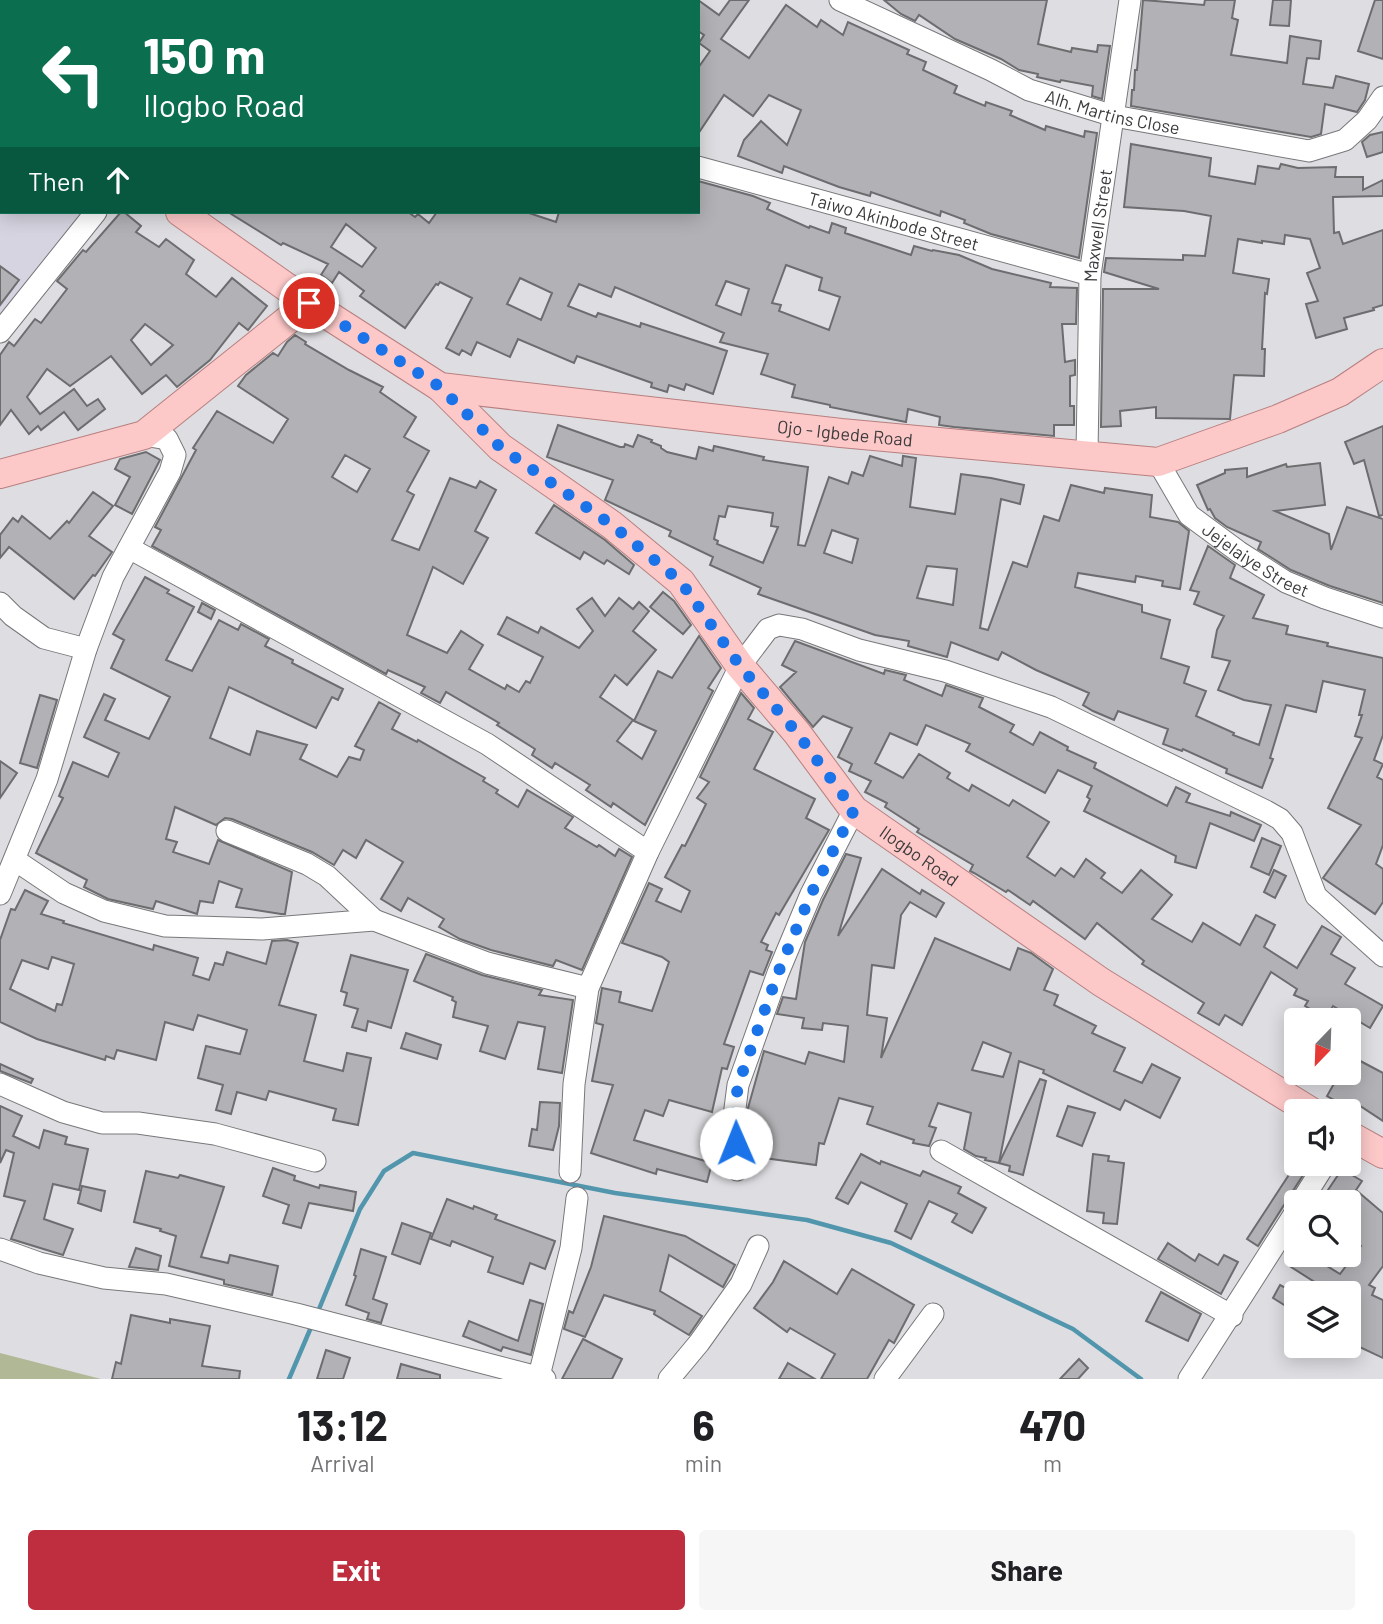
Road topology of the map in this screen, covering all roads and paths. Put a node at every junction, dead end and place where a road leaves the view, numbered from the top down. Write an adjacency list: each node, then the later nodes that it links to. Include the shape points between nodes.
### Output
1 (840, 0): 4 (street, Alh. Martins Close, via 1029,90)
2 (1130, 0): 4 (street, Maxwell Street)
3 (1383, 97): 4 (street, Alh. Martins Close, via 1345,140 1309,151)
4 (1114, 116): 8 (street, Maxwell Street)
5 (700, 168): 8 (street, Taiwo Akinbode Street)
6 (94, 214): 10 (street)
7 (183, 214): 9 (main road, Ojo - Igbede Road)
8 (1090, 275): 14 (street, Maxwell Street)
9 (309, 303): 12 (main road, Ojo - Igbede Road); 13 (main road)
10 (0, 332)
11 (1383, 363): 15 (main road, Ojo - Igbede Road, via 1340,392)
12 (440, 387): 14 (main road, Ojo - Igbede Road, via 841,433); 21 (main road, Ilogbo Road, via 500,447 612,525 681,582)
13 (144, 435): 16 (main road); 17 (street, via 167,439 175,455)
14 (1087, 453): 15 (main road, Ojo - Igbede Road)
15 (1158, 462): 19 (street, Jejelaiye Street, via 1189,515 1239,552 1286,582)
16 (0, 474)
17 (129, 548): 20 (street); 24 (street, via 487,744)
18 (0, 603): 20 (street, via 44,638)
19 (1383, 617)
20 (86, 649): 25 (street, via 47,779)
21 (740, 666): 22 (main road, Ilogbo Road); 24 (street); 27 (street, via 768,629 779,625 1051,706 1280,819 1293,833 1316,896)
22 (854, 810): 30 (main road, Ilogbo Road, via 1101,982); 35 (street, via 806,905 738,1085 734,1116)
23 (227, 831): 26 (street, via 307,864)
24 (648, 852): 28 (street)
25 (6, 875): 26 (street, via 104,911 165,926 262,929)
26 (374, 920): 28 (street, via 487,963)
27 (1383, 956)
28 (588, 988): 36 (street, via 574,1084)
29 (0, 1084): 34 (street, via 63,1112 102,1123 215,1134)
30 (1291, 1099)
31 (1361, 1142): 33 (main road)
32 (941, 1151): 42 (street)
33 (1383, 1154)
34 (315, 1161)
35 (737, 1170)
36 (570, 1172)
37 (577, 1198): 43 (street, via 571,1248)
38 (1284, 1231): 42 (street)
39 (758, 1246): 44 (street, via 741,1284)
40 (0, 1249): 43 (street, via 104,1278 166,1284 296,1314)
41 (933, 1314): 45 (street)
42 (1232, 1315): 46 (street)
43 (542, 1377)
44 (669, 1379)
45 (885, 1379)
46 (1189, 1379)

